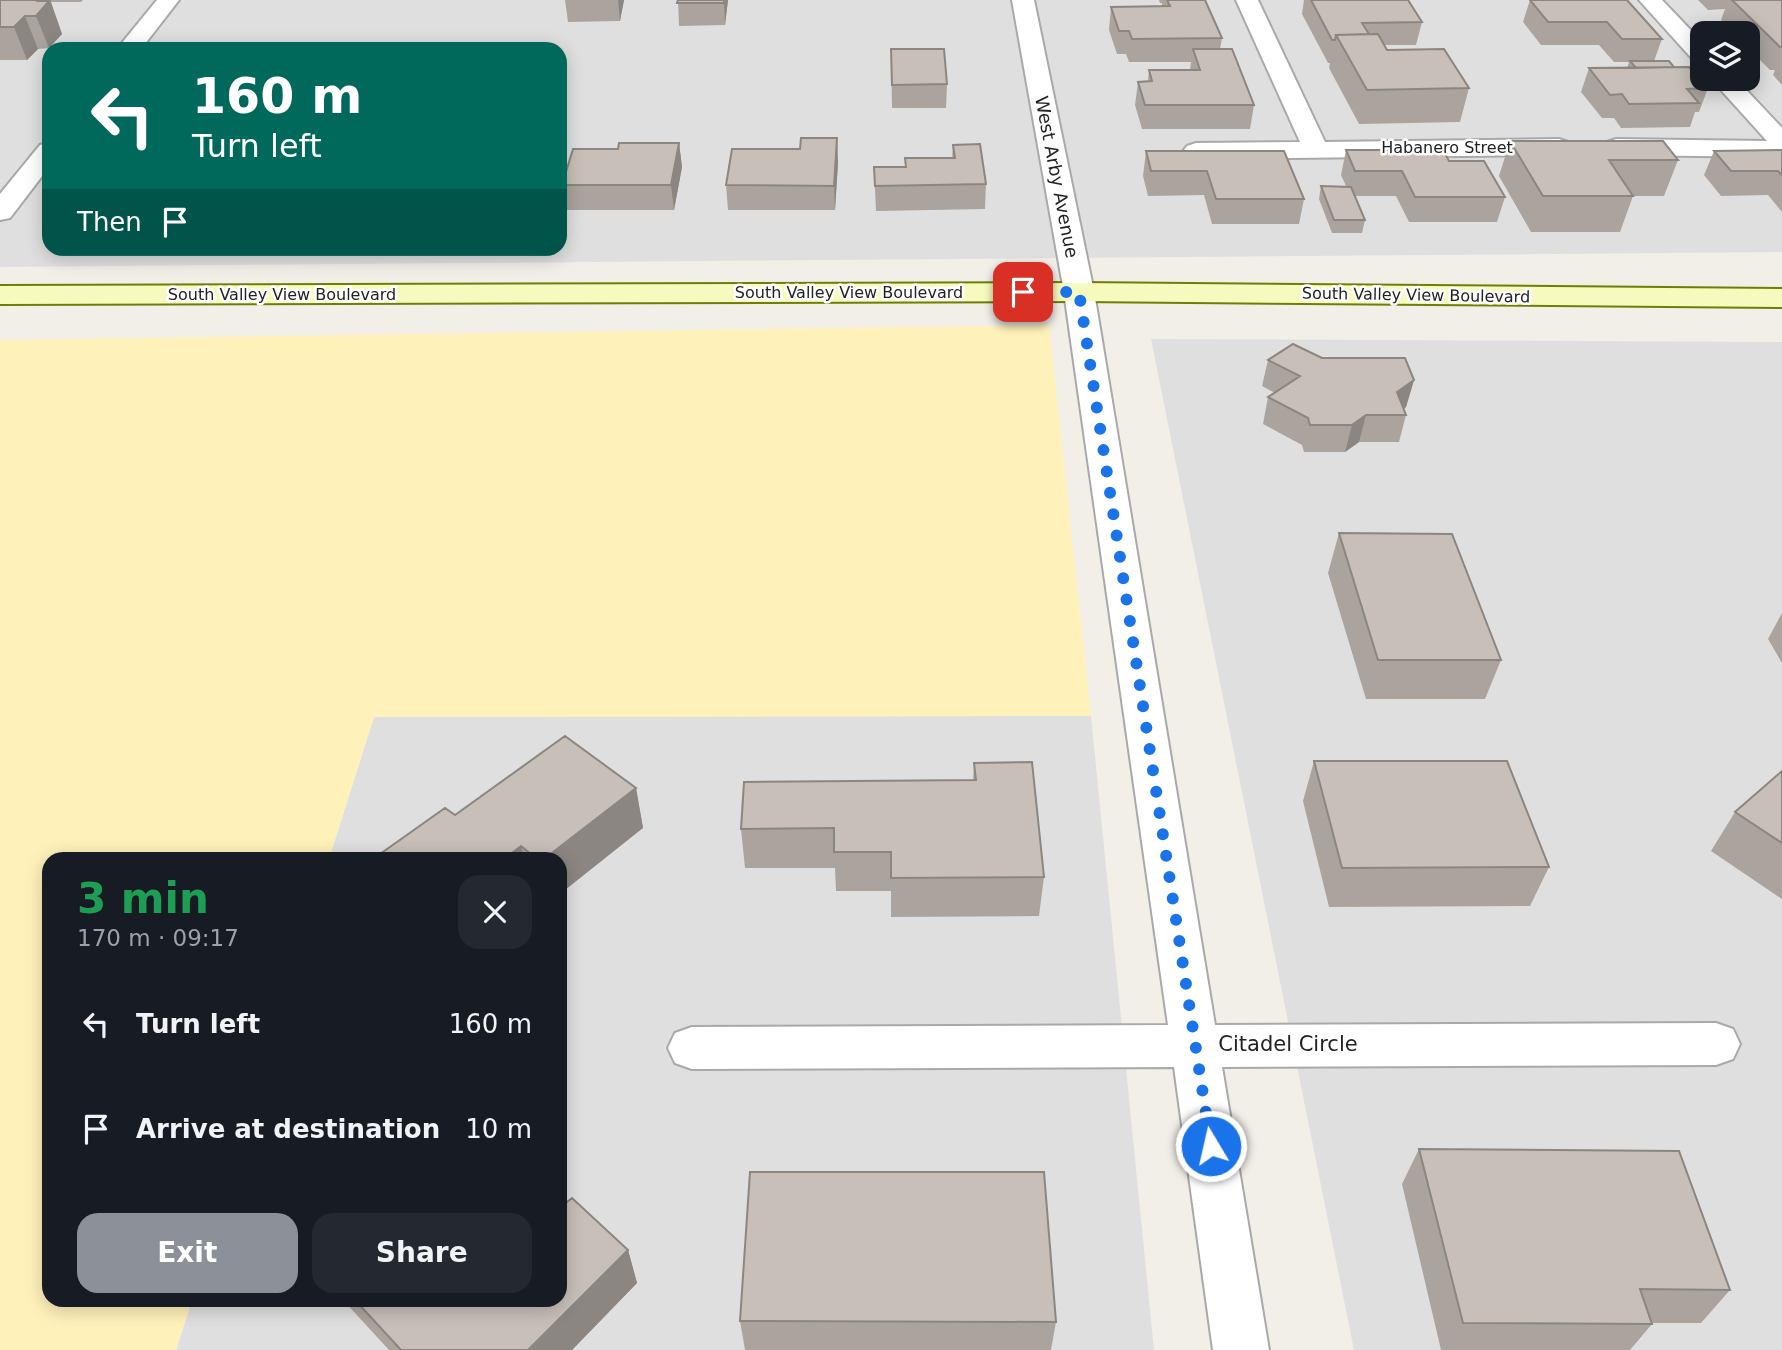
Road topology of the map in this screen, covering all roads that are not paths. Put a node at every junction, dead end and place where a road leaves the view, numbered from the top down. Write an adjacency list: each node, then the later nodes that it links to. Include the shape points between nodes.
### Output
1 (167, 0): 5 (street)
2 (1023, 0): 14 (street, West Arby Avenue)
3 (1247, 0): 10 (street)
4 (1650, 0): 6 (street)
5 (134, 42)
6 (1690, 43)
7 (1734, 91): 8 (street)
8 (1782, 143)
9 (1782, 149): 10 (street, Habanero Street)
10 (1316, 150): 11 (street, Habanero Street)
11 (1167, 151)
12 (42, 159): 13 (street)
13 (0, 212)
14 (1079, 292): 15 (main road, South Valley View Boulevard); 16 (main road, South Valley View Boulevard); 17 (street, West Arby Avenue)
15 (0, 296)
16 (1782, 298)
17 (1196, 1044): 18 (street, Citadel Circle); 19 (street, Citadel Circle); 20 (street, West Arby Avenue)
18 (1716, 1044)
19 (692, 1048)
20 (1241, 1350)

